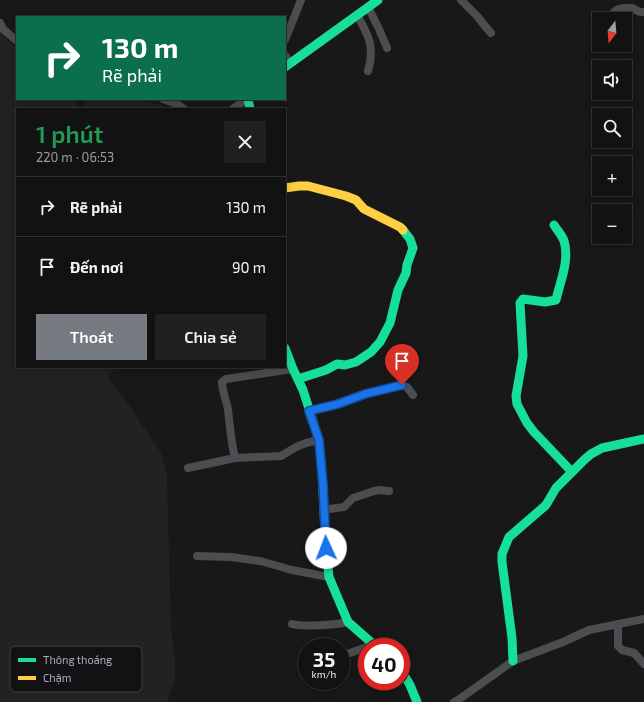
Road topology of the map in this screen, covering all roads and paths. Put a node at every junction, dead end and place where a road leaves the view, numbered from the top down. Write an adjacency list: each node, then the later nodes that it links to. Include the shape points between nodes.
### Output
1 (301, 0): 12 (street)
2 (378, 0): 5 (street)
3 (461, 0): 11 (street)
4 (628, 0): 6 (street)
5 (368, 7): 9 (street); 14 (street)
6 (632, 8): 7 (street, via 621,8); 8 (street)
7 (614, 12)
8 (644, 12)
9 (357, 15): 15 (street); 16 (street, via 370,39 371,61)
10 (0, 23): 13 (street)
11 (491, 32)
12 (286, 38)
13 (16, 40)
14 (387, 48)
15 (286, 65)
16 (368, 71)
17 (166, 100): 19 (street)
18 (246, 100): 20 (street)
19 (183, 108)
20 (234, 108)
21 (286, 188): 25 (street, via 306,186 353,198 362,205 362,208 400,227 414,248 398,290 390,323 380,342 356,362 337,364)
22 (554, 224): 32 (street, via 564,241 564,264 556,300 521,300 523,356 516,396 517,404 527,423)
23 (286, 351): 24 (street)
24 (293, 369): 25 (street); 30 (street, via 226,379 222,382)
25 (298, 379): 27 (street)
26 (413, 395): 27 (street, via 402,385)
27 (309, 411): 29 (street)
28 (644, 439): 32 (street, via 602,448 591,454)
29 (319, 440): 30 (street, via 306,443 281,456); 34 (street)
30 (235, 458): 31 (street)
31 (188, 468)
32 (572, 472): 42 (street, via 556,488 546,505 509,537 502,554)
33 (389, 491): 34 (street, via 374,491 353,498 344,507)
34 (324, 509): 36 (street)
35 (197, 556): 36 (street, via 260,561)
36 (329, 577): 38 (street)
37 (644, 619): 40 (street)
38 (348, 622): 39 (street); 41 (street)
39 (292, 624)
40 (618, 624): 42 (street, via 589,630); 43 (street, via 618,646 622,650 634,653)
41 (363, 638)
42 (513, 661): 46 (street)
43 (644, 664)
44 (410, 685): 45 (street)
45 (417, 702)
46 (454, 702)

